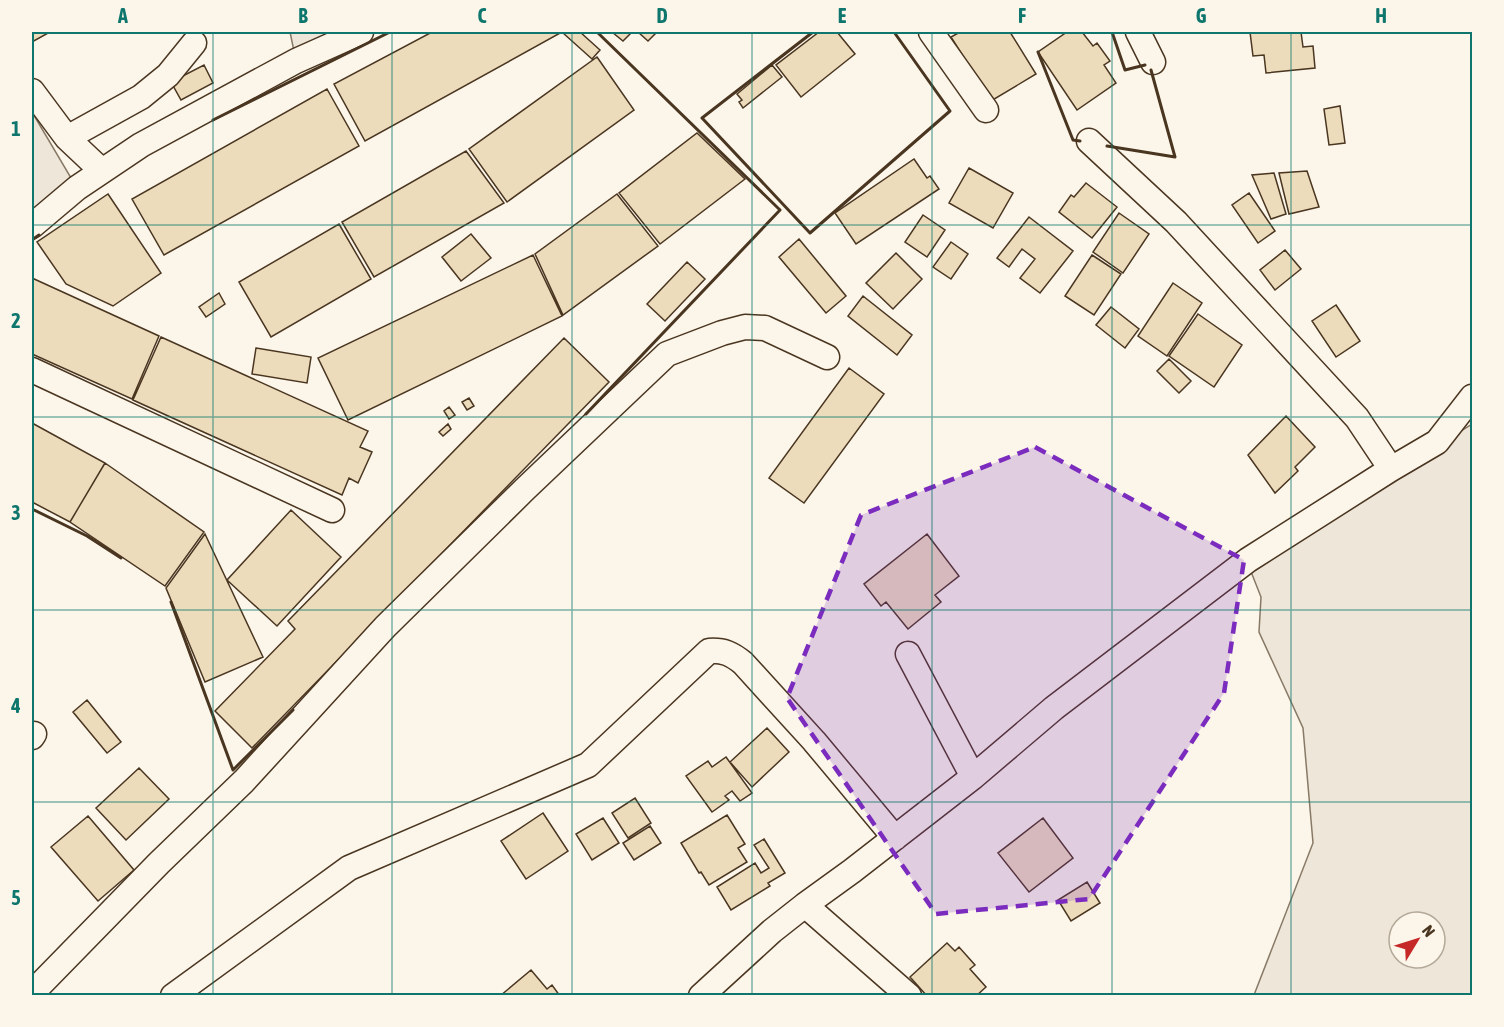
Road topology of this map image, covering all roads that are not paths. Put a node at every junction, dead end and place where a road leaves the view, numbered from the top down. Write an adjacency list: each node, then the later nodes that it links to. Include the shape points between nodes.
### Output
1 (361, 32): 10 (street, via 296,61)
2 (931, 32): 7 (street)
3 (1138, 32): 5 (street)
4 (194, 43): 8 (street, via 168,75 141,97)
5 (1153, 62)
6 (32, 91): 8 (street)
7 (986, 110)
8 (67, 138): 10 (street)
9 (1089, 141): 15 (street, via 1176,222 1358,418)
10 (102, 171): 11 (street)
11 (32, 226)
12 (827, 357): 21 (street, via 765,328 746,327 667,354 385,627 244,781)
13 (32, 370): 16 (street)
14 (1473, 397): 15 (street, via 1437,442)
15 (1391, 469): 18 (street, via 1248,560 1054,708)
16 (332, 510)
17 (908, 654): 18 (street)
18 (973, 777): 19 (street)
19 (895, 838): 20 (street); 22 (street, via 743,663 721,650 709,651 588,765 349,868)
20 (805, 905): 23 (street); 24 (street)
21 (32, 993)
22 (173, 996)
23 (701, 996)
24 (909, 996)

